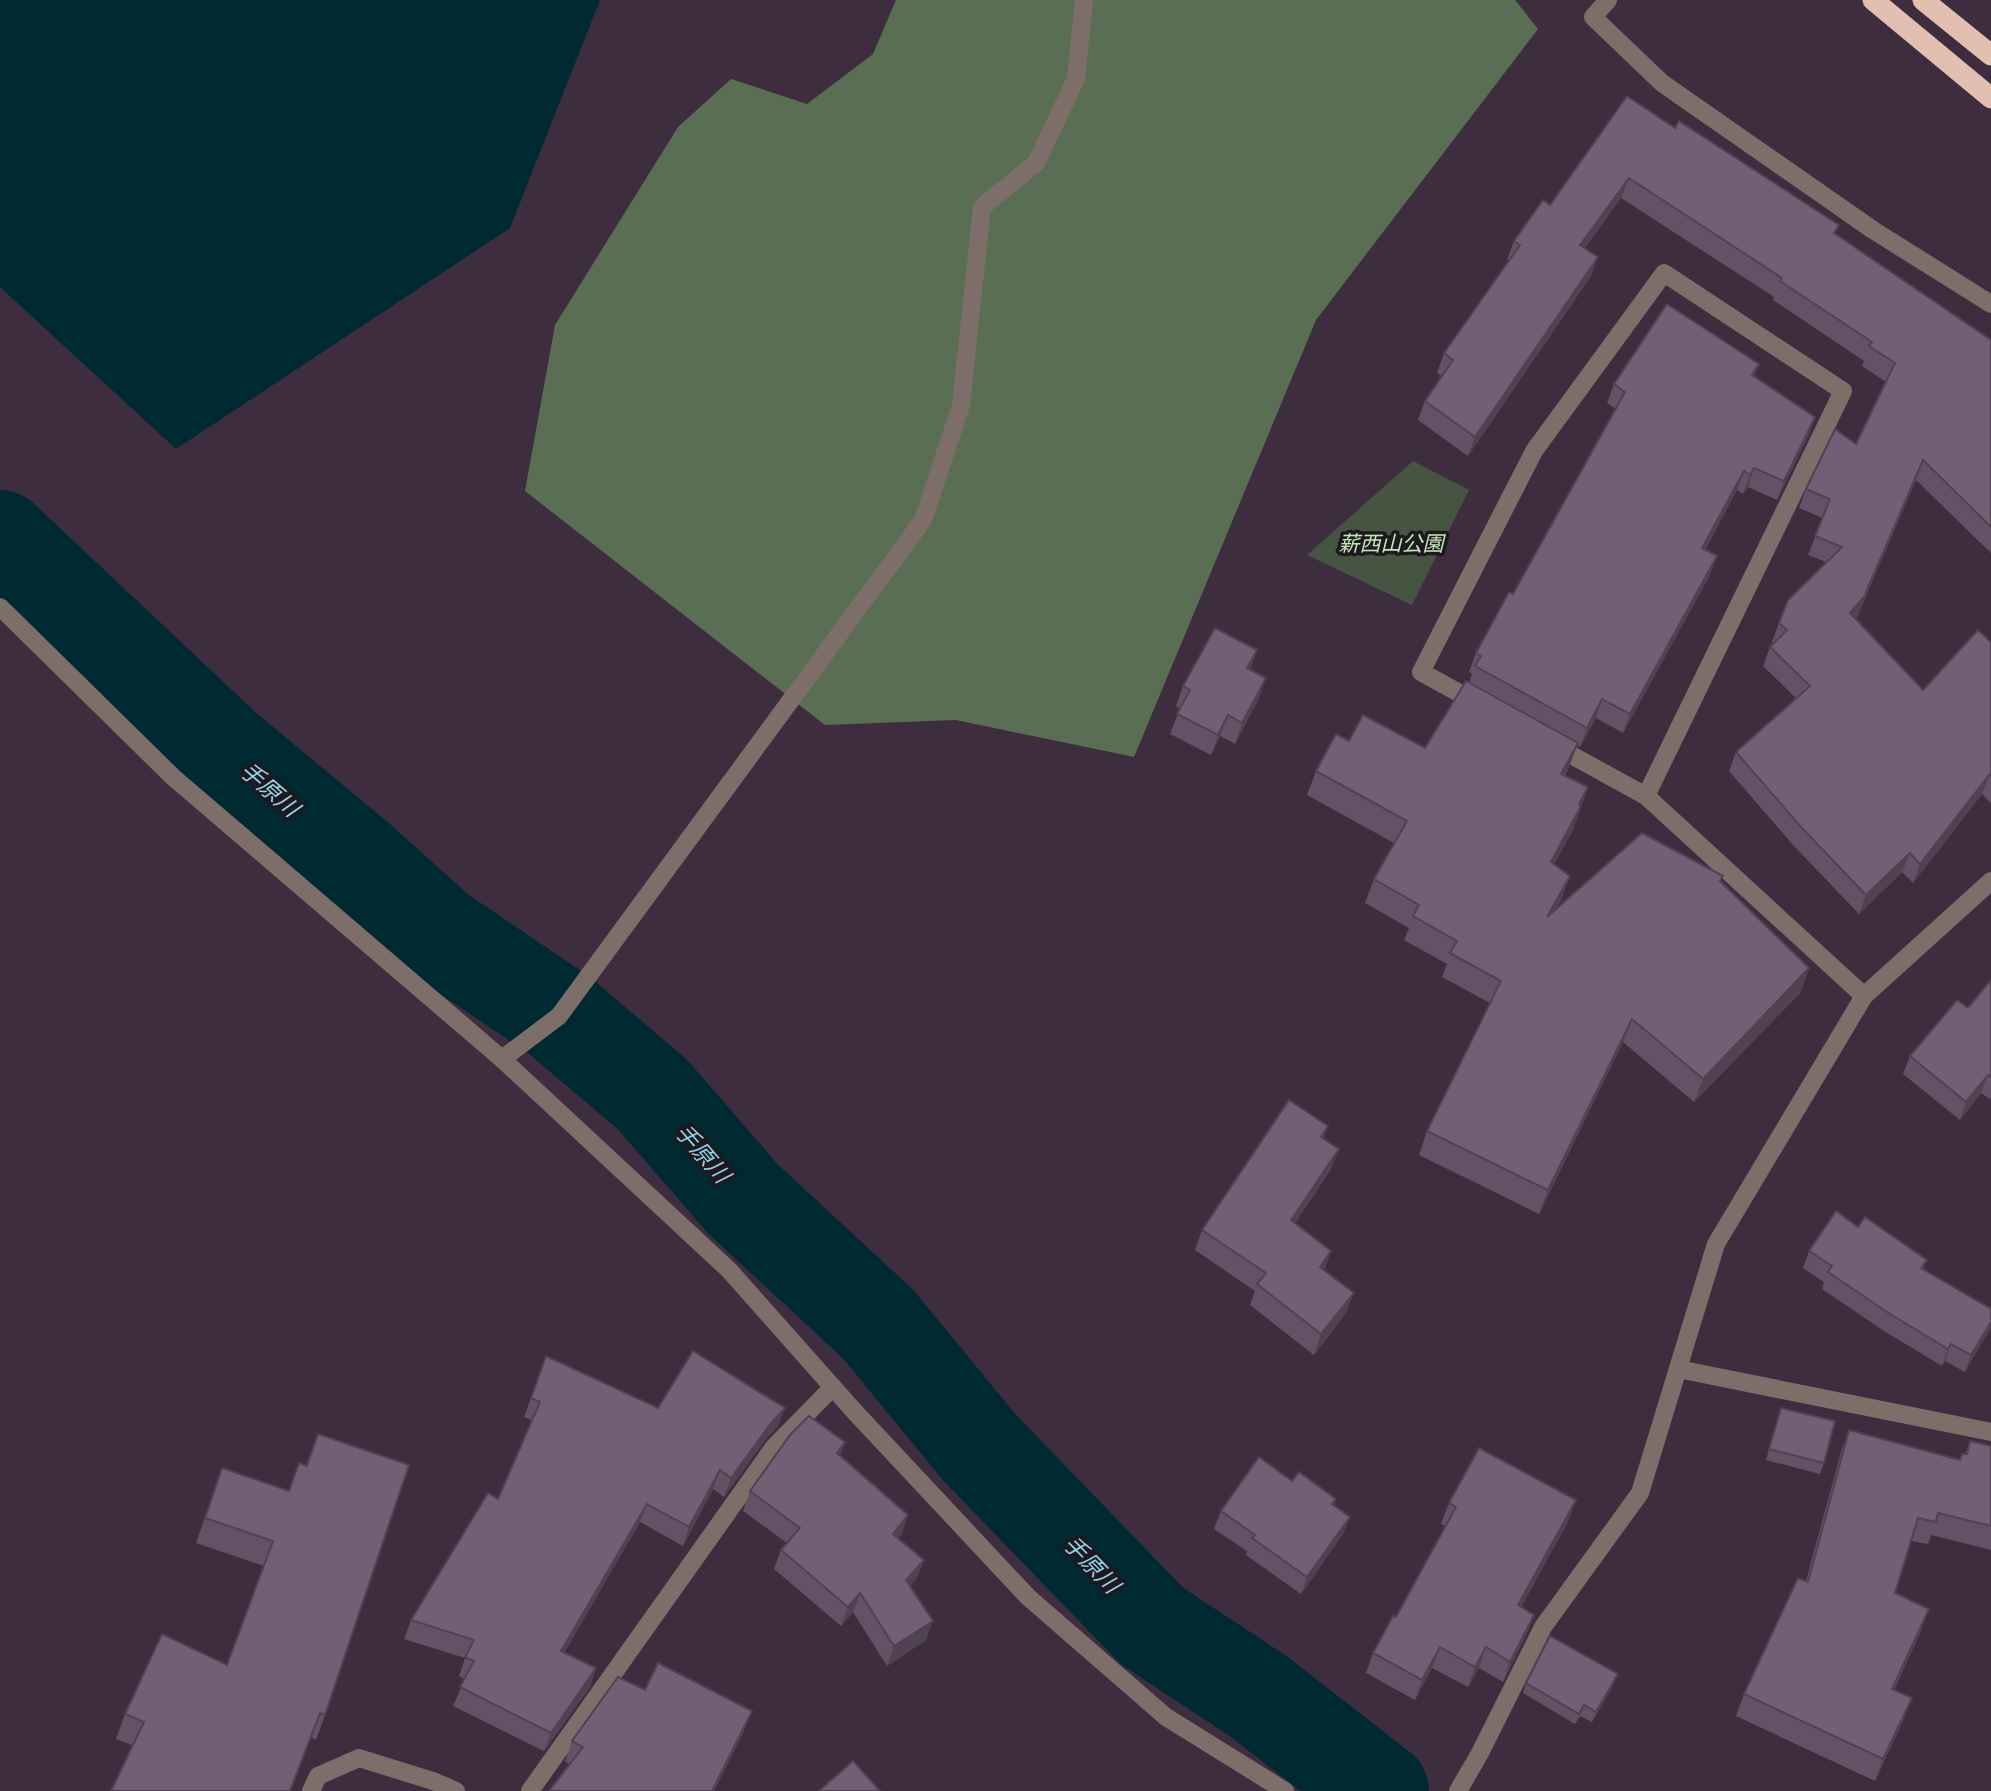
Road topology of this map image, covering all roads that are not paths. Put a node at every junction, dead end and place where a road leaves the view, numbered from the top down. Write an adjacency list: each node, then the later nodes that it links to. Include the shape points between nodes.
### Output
1 (1084, 0): 14 (street, via 1076,79 1036,163 982,208 961,405 923,520 559,1016)
2 (1608, 0): 7 (street, via 1592,17 1662,83 1873,230)
3 (1873, 0): 6 (highway)
4 (1923, 0): 5 (highway)
5 (1991, 55)
6 (1991, 98)
7 (1991, 304)
8 (0, 607): 14 (street, via 173,777)
9 (1492, 711): 11 (street, via 1421,672 1534,451 1664,273 1843,391)
10 (1539, 737): 11 (street)
11 (1646, 796): 13 (street)
12 (1991, 881): 13 (street)
13 (1864, 996): 15 (street, via 1716,1244)
14 (502, 1059): 16 (street, via 729,1270)
15 (1678, 1369): 17 (street); 22 (street, via 1640,1493 1543,1627)
16 (833, 1387): 20 (street, via 774,1447); 21 (street, via 1028,1597 1166,1717)
17 (1991, 1432)
18 (311, 1791): 19 (street, via 318,1776 359,1758)
19 (456, 1791)
20 (530, 1791)
21 (1285, 1791)
22 (1458, 1791)

